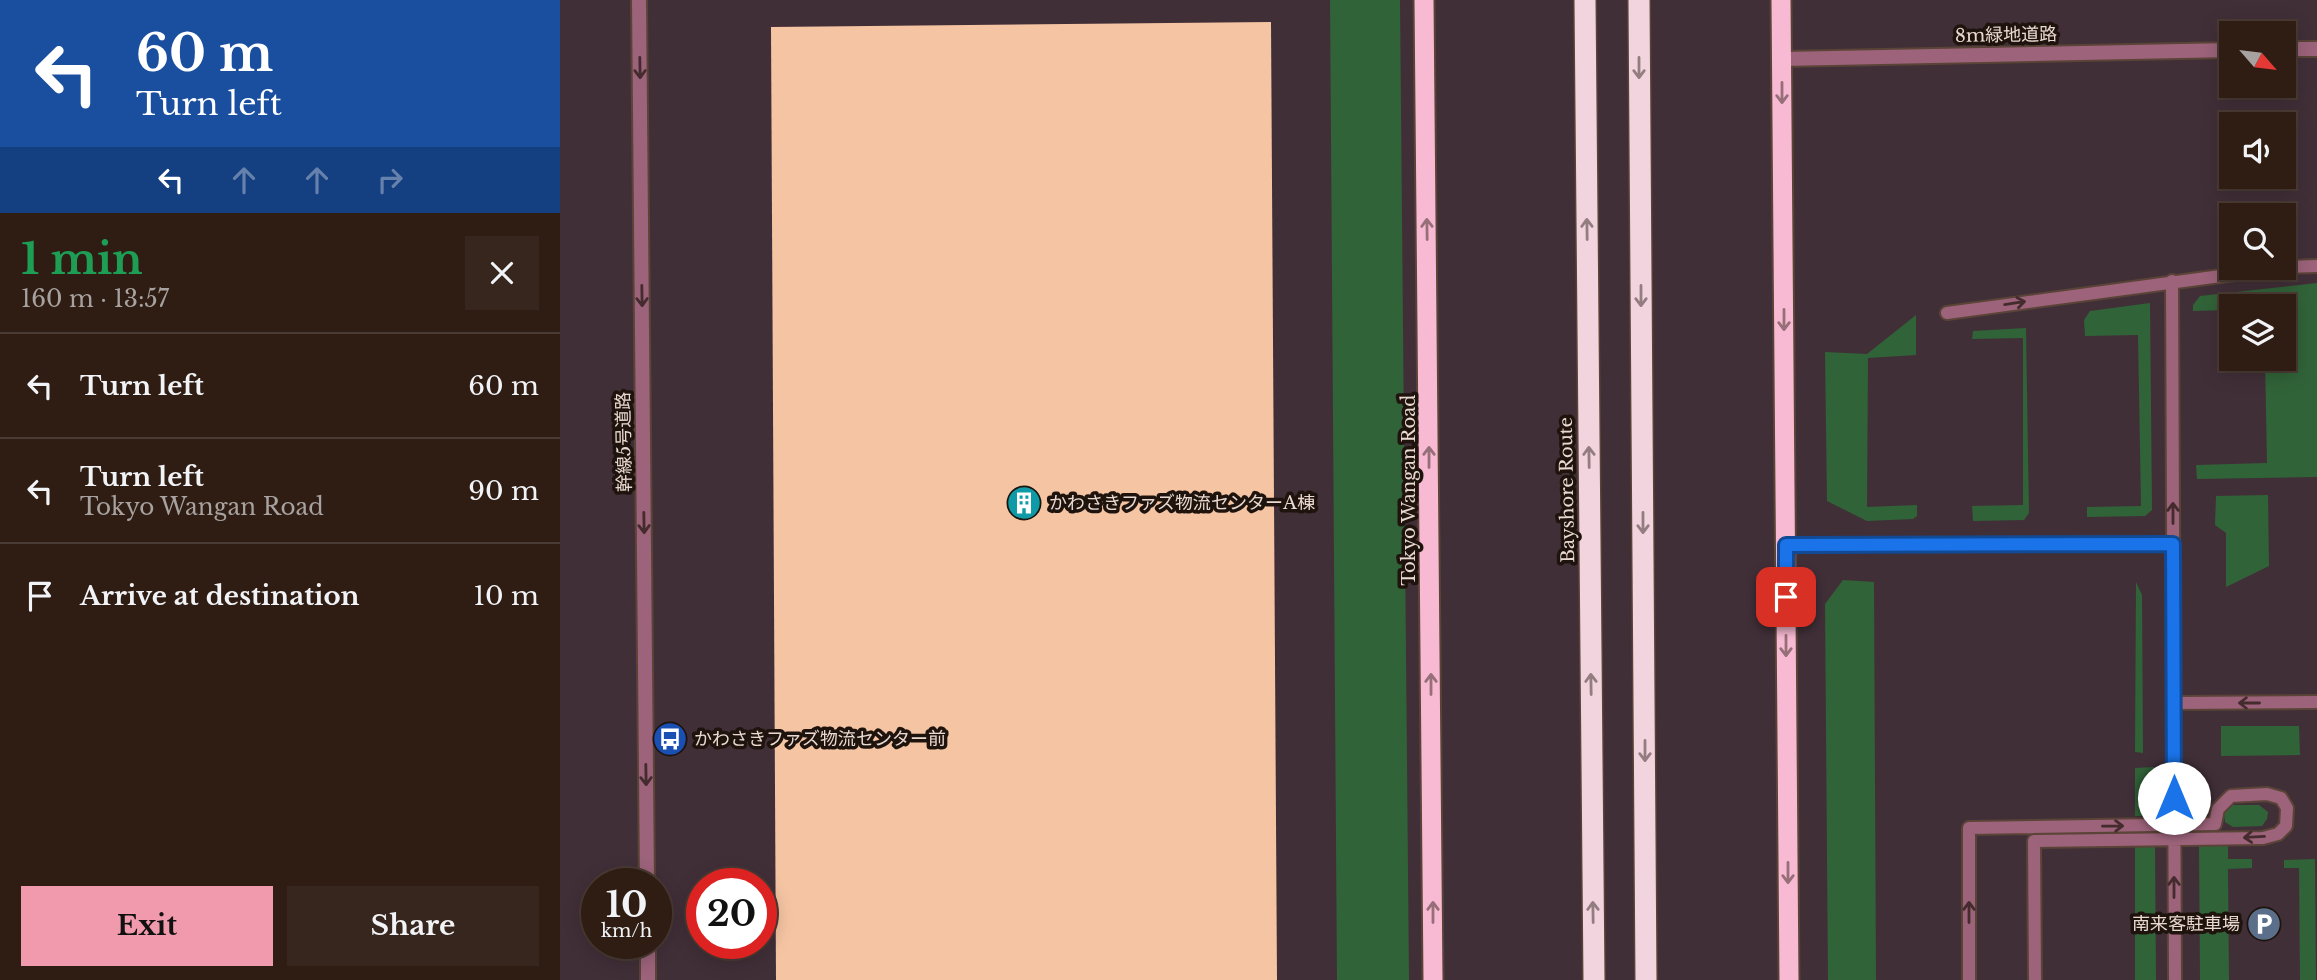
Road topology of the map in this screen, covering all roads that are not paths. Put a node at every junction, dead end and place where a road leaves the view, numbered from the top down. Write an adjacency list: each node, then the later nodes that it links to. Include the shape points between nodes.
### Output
1 (639, 0): 21 (street, 幹線5号道路, one-way to 21)
2 (1424, 0): 24 (highway, Tokyo Wangan Road, one-way to 2)
3 (1585, 0): 25 (highway, Bayshore Route, one-way to 3)
4 (1639, 0): 26 (highway, one-way to 26)
5 (1781, 0): 9 (highway)
6 (2296, 49): 7 (street)
7 (2317, 49)
8 (2219, 50): 9 (street, 8m緑地道路)
9 (1782, 59): 16 (highway, one-way to 16)
10 (2317, 266): 11 (lane)
11 (2296, 267)
12 (2219, 275): 13 (lane)
13 (2172, 281): 14 (lane, one-way to 13); 15 (lane, one-way to 13)
14 (1947, 313)
15 (2173, 544): 16 (lane); 18 (lane)
16 (1786, 545): 27 (highway, one-way to 27)
17 (2317, 702): 18 (lane, one-way to 18)
18 (2174, 703): 19 (lane)
19 (2174, 825): 20 (lane); 20 (lane, one-way to 20, via 2215,824 2218,808 2231,796 2267,794 2281,798 2287,808 2286,826 2278,834); 28 (lane, one-way to 19, via 1969,828)
20 (2174, 839): 29 (lane, via 2034,841); 30 (lane, one-way to 20)
21 (647, 868)
22 (648, 959): 23 (street)
23 (648, 980)
24 (1433, 980)
25 (1594, 980)
26 (1646, 980)
27 (1789, 980)
28 (1969, 980)
29 (2035, 980)
30 (2175, 980)

